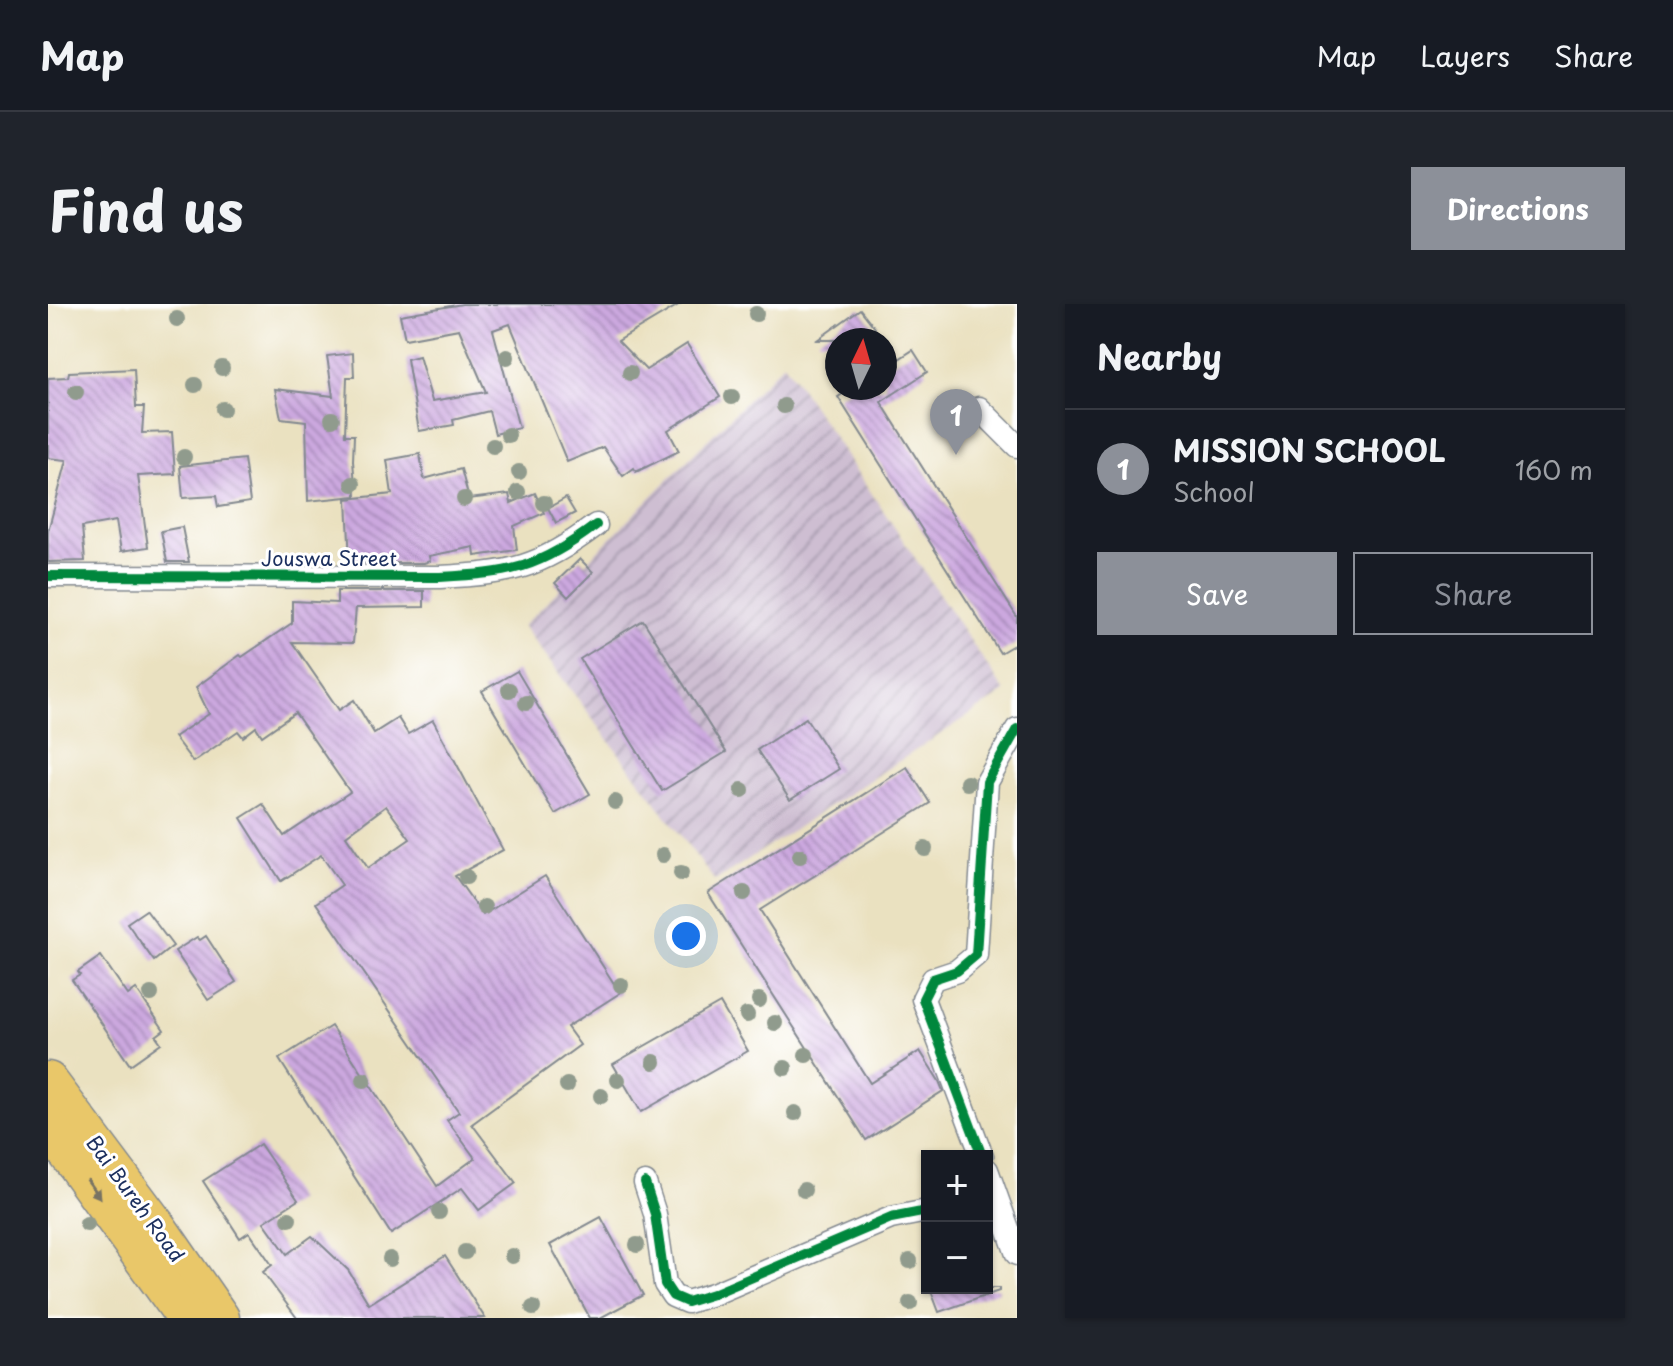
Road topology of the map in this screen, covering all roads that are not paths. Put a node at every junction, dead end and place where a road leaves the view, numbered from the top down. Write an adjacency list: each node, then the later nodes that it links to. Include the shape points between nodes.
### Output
1 (979, 408): 2 (street)
2 (1017, 446)
3 (596, 525): 4 (street, Jouswa Street, via 533,565 493,575)
4 (48, 576)
5 (1017, 729): 8 (street, via 987,782 976,955 957,971 933,979 923,999)
6 (48, 1081): 16 (highway, Bai Bureh Road)
7 (48, 1126): 15 (highway, Bai Bureh Road, one-way to 15)
8 (980, 1150)
9 (645, 1183): 11 (street, via 665,1284 673,1296 687,1302 891,1218)
10 (993, 1186): 13 (street)
11 (921, 1212)
12 (993, 1226): 13 (street)
13 (1009, 1230): 14 (street)
14 (1017, 1254)
15 (186, 1318)
16 (220, 1318)

